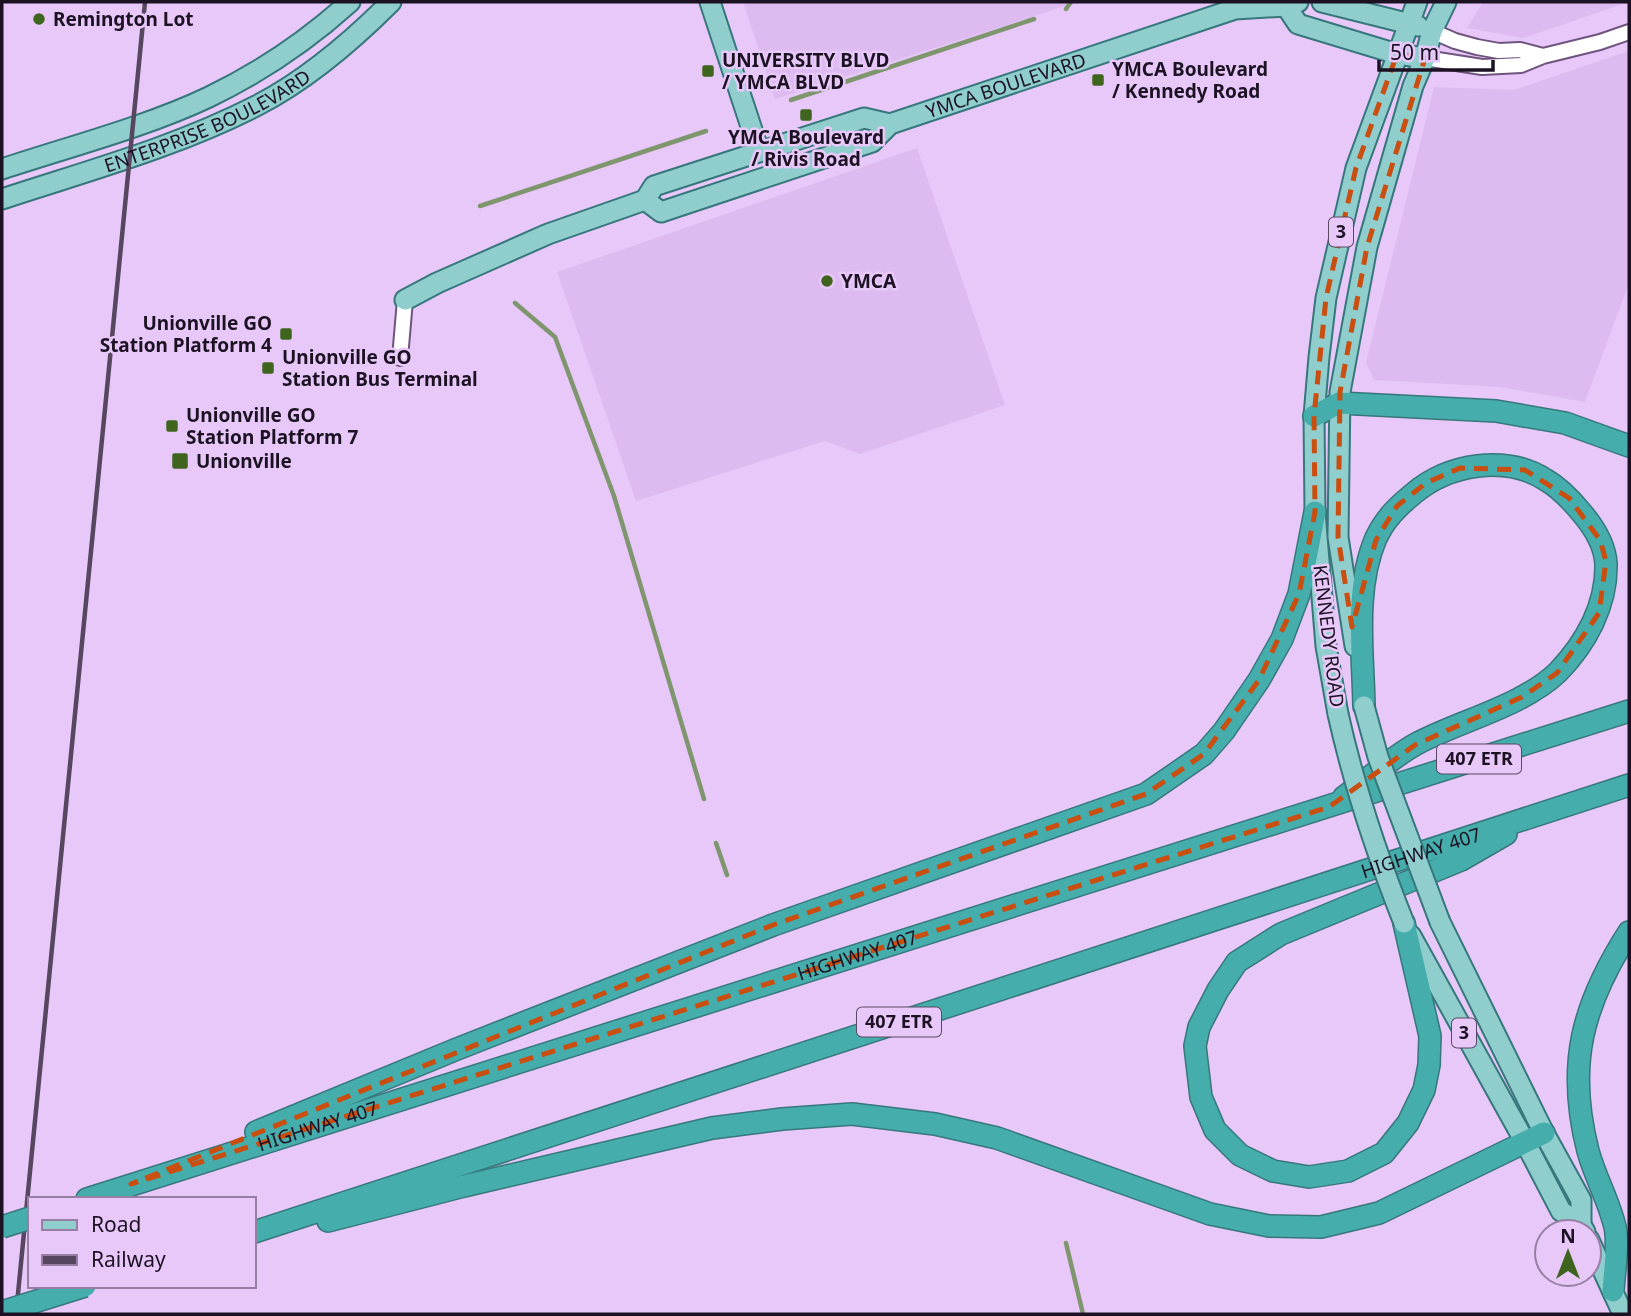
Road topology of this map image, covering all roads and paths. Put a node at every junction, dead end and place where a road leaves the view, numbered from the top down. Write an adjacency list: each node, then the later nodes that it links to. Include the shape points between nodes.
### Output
1 (350, 2): 16 (main road, ENTERPRISE BOULEVARD, via 290,51 207,98)
2 (391, 2): 18 (main road, ENTERPRISE BOULEVARD, via 333,55 259,104 196,135)
3 (710, 2): 15 (main road)
4 (1322, 2): 8 (main road)
5 (1417, 2): 8 (main road, KENNEDY ROAD / 3)
6 (1446, 2): 9 (main road, KENNEDY ROAD / 3)
7 (1292, 4): 11 (main road, YMCA BOULEVARD, via 1298,24); 14 (main road, YMCA BOULEVARD, via 1235,9)
8 (1408, 23): 9 (main road); 11 (main road, KENNEDY ROAD / 3)
9 (1432, 30): 12 (street, via 1477,47); 13 (main road, KENNEDY ROAD / 3)
10 (1629, 32): 12 (street)
11 (1397, 54): 13 (main road, YMCA BOULEVARD); 23 (main road, KENNEDY ROAD / 3, via 1356,168 1329,285)
12 (1544, 56): 13 (street, via 1521,65 1482,67)
13 (1424, 58): 22 (main road, KENNEDY ROAD / 3, via 1367,247)
14 (890, 124): 15 (main road, YMCA BOULEVARD, via 864,118); 17 (main road, YMCA BOULEVARD, via 873,142)
15 (759, 151): 17 (street); 19 (main road, YMCA BOULEVARD, via 654,186)
16 (2, 169)
17 (767, 177): 19 (main road, YMCA BOULEVARD, via 661,212)
18 (2, 199)
19 (645, 200): 20 (main road, YMCA BOULEVARD, via 548,234)
20 (405, 300): 21 (street)
21 (400, 358)
22 (1339, 403): 23 (highway); 24 (highway, via 1496,411 1564,423); 26 (main road, KENNEDY ROAD / 3, via 1338,537)
23 (1314, 416): 25 (main road, KENNEDY ROAD / 3)
24 (1629, 446)
25 (1315, 512): 31 (main road, KENNEDY ROAD / 3, bridge, via 1326,646 1338,714 1382,869); 34 (highway, via 1299,594 1282,639 1259,680 1204,754 1146,794 773,925)
26 (1364, 706): 29 (highway, via 1362,616 1367,566 1384,523 1397,506 1426,483 1460,468 1496,465 1545,479 1569,498 1600,540 1606,561 1598,613 1586,636 1557,673 1522,697 1415,744); 33 (main road, KENNEDY ROAD / 3, bridge, via 1378,757 1440,922)
27 (1629, 711): 29 (highway, HIGHWAY 407 / 407 ETR)
28 (1629, 785): 30 (highway, HIGHWAY 407 / 407 ETR)
29 (1329, 807): 34 (highway, HIGHWAY 407 / 407 ETR)
30 (1545, 812): 31 (highway, via 1461,860 1281,934 1237,962 1199,1027 1195,1046 1201,1097 1215,1130 1240,1155 1273,1171 1309,1177 1348,1171 1384,1153 1408,1123 1424,1090 1430,1036); 39 (highway, HIGHWAY 407 / 407 ETR)
31 (1404, 923): 33 (main road, KENNEDY ROAD / 3)
32 (1629, 932): 43 (highway, via 1594,995 1579,1044 1578,1091 1588,1153 1616,1229)
33 (1534, 1138): 36 (main road, KENNEDY ROAD / 3, via 1561,1211); 40 (highway, via 1379,1213 1321,1227 1269,1226 1210,1214 997,1138 934,1124 852,1114 782,1119 699,1131)
34 (131, 1184): 35 (highway, HIGHWAY 407 / 407 ETR)
35 (93, 1197)
36 (1569, 1218)
37 (28, 1219): 38 (highway, bridge)
38 (2, 1227)
39 (256, 1231)
40 (256, 1240)
41 (1603, 1271): 43 (main road, KENNEDY ROAD / 3)
42 (79, 1288): 44 (highway, bridge)
43 (1613, 1292): 45 (main road, KENNEDY ROAD / 3)
44 (2, 1312)
45 (1623, 1314)

